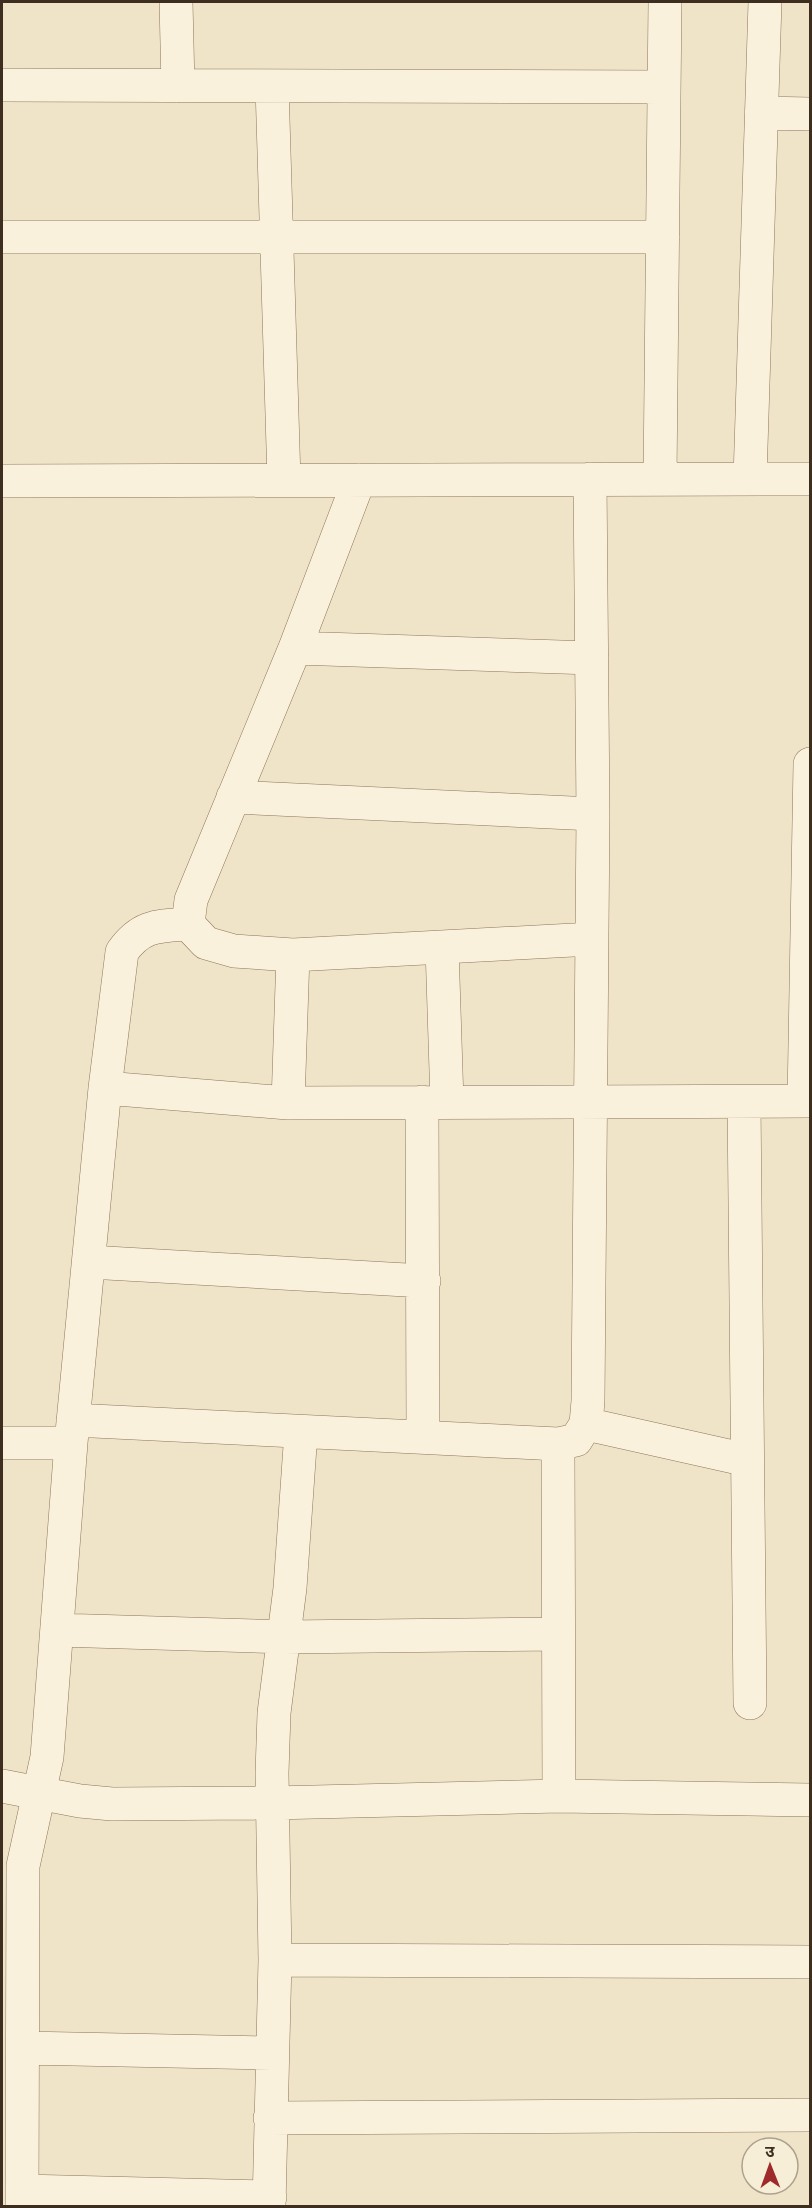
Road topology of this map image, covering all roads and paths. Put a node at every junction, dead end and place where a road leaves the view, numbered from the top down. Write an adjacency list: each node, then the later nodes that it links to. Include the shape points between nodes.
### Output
1 (176, 2): 5 (street)
2 (665, 2): 7 (street)
3 (765, 2): 8 (street)
4 (2, 85): 5 (street)
5 (178, 86): 6 (street)
6 (272, 86): 7 (street); 12 (street)
7 (664, 87): 11 (street)
8 (761, 113): 9 (street); 16 (street)
9 (810, 114)
10 (2, 237): 12 (street)
11 (663, 237): 12 (street); 15 (street)
12 (277, 238): 17 (street)
13 (810, 478): 16 (street)
14 (590, 479): 15 (street); 18 (street); 21 (street)
15 (660, 479): 16 (street)
16 (750, 479)
17 (284, 480): 18 (street); 19 (street)
18 (359, 480): 20 (street)
19 (2, 481)
20 (295, 648): 21 (street); 23 (street)
21 (592, 658): 24 (street)
22 (810, 764): 31 (street)
23 (233, 797): 24 (street); 25 (street, via 191,900)
24 (593, 814): 26 (street)
25 (188, 924): 28 (street, via 206,943 234,951); 29 (street, via 153,926 131,940 122,952)
26 (592, 939): 27 (street); 34 (street)
27 (442, 947): 28 (street); 32 (street)
28 (293, 955): 33 (street)
29 (105, 1088): 33 (street); 35 (street)
30 (744, 1101): 31 (street); 34 (street); 43 (street)
31 (807, 1101)
32 (435, 1102): 33 (street); 34 (street); 36 (street)
33 (288, 1103)
34 (591, 1103): 37 (street)
35 (89, 1262): 36 (street); 38 (street)
36 (424, 1281): 40 (street)
37 (586, 1424): 42 (street, via 576,1440); 43 (street)
38 (72, 1431): 39 (street); 41 (street); 44 (street)
39 (301, 1431): 40 (street); 46 (street)
40 (423, 1437): 42 (street)
41 (2, 1443)
42 (558, 1444): 45 (street)
43 (747, 1461): 47 (street)
44 (57, 1630): 46 (street); 49 (street, via 47,1756)
45 (558, 1634): 46 (street); 50 (street)
46 (285, 1637): 52 (street, via 274,1713)
47 (750, 1703)
48 (2, 1786): 49 (street)
49 (40, 1793): 52 (street, via 112,1804); 55 (street, via 23,1866)
50 (559, 1796): 51 (street); 52 (street)
51 (810, 1800)
52 (273, 1803): 53 (street)
53 (275, 1960): 54 (street); 56 (street)
54 (810, 1962)
55 (24, 2048): 56 (street); 57 (street)
56 (272, 2053): 59 (street)
57 (13, 2115): 60 (street)
58 (810, 2115): 59 (street)
59 (270, 2118): 61 (street)
60 (23, 2199): 61 (street)
61 (270, 2202)

